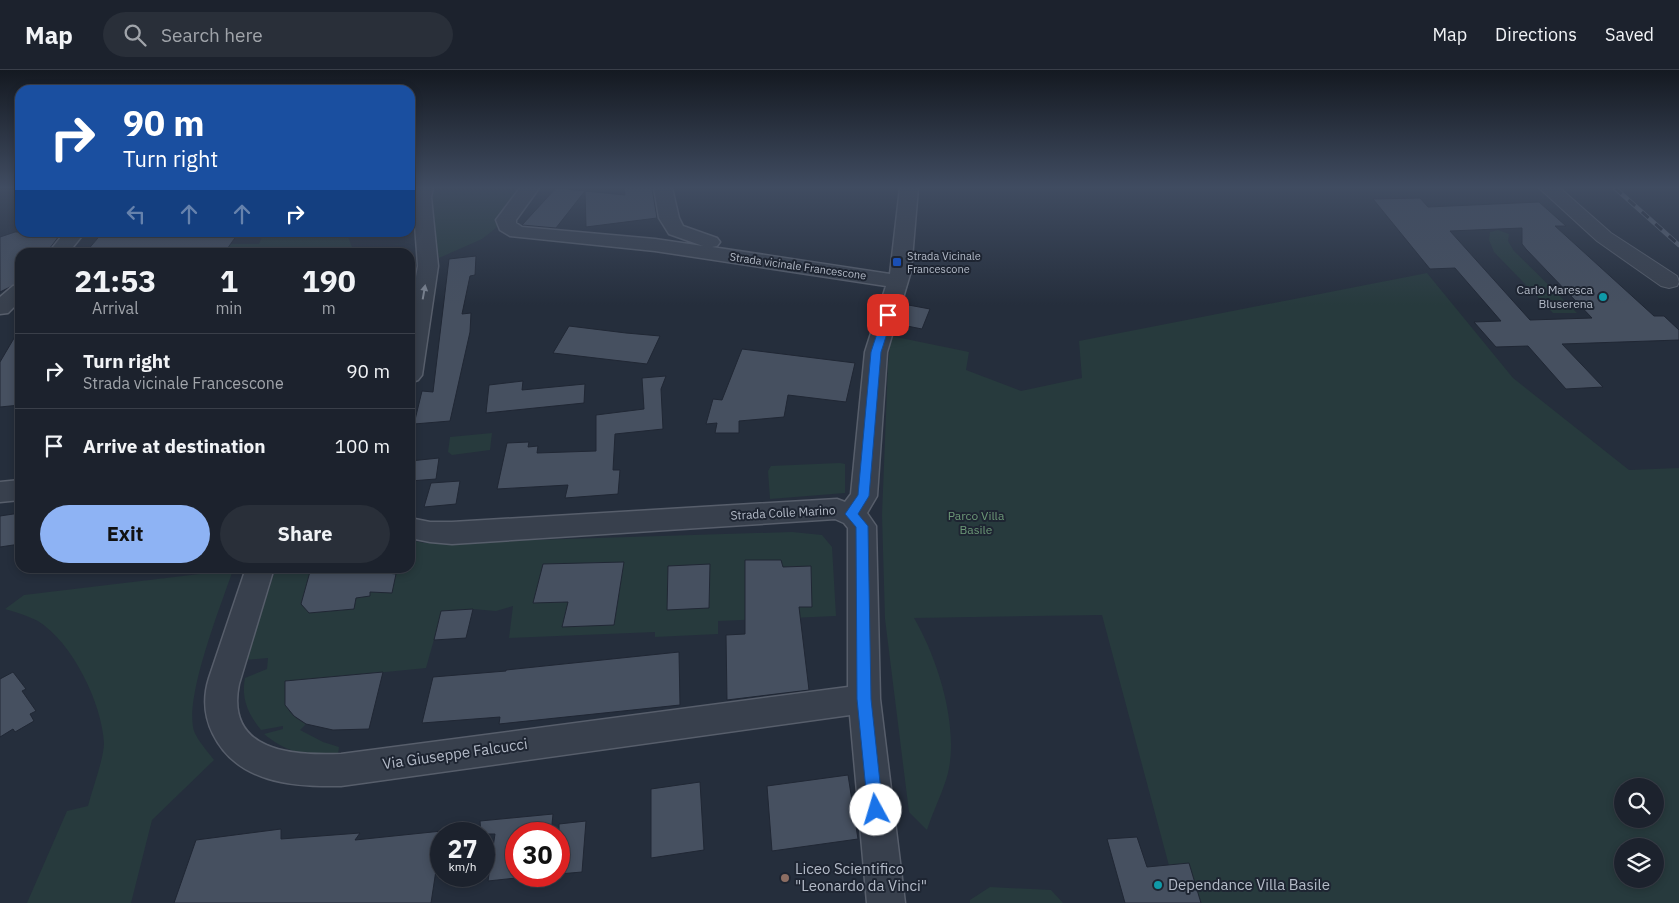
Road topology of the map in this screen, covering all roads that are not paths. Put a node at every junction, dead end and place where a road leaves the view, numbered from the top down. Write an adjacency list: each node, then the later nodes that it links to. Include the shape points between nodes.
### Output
1 (423, 227): 13 (street, one-way to 1, via 428,266)
2 (508, 227): 9 (street, Strada vicinale Francescone, via 517,232 655,245)
3 (674, 227): 9 (street, Strada vicinale Francescone, via 693,237 713,242)
4 (905, 227): 9 (street)
5 (1592, 227): 10 (street)
6 (1618, 227): 10 (street)
7 (72, 237): 8 (street)
8 (62, 248)
9 (899, 276): 16 (street, via 876,352 864,496)
10 (1674, 286)
11 (15, 296): 12 (street)
12 (1, 313)
13 (415, 345)
14 (15, 490): 15 (street)
15 (0, 492)
16 (851, 514): 17 (street, Strada Colle Marino, via 837,509 452,533); 19 (street, Strada Colle Marino, via 862,526)
17 (415, 529)
18 (258, 573): 19 (street, Via Giuseppe Falcucci, via 222,689 222,713 230,734 243,748 259,760 288,769 341,770)
19 (864, 699): 20 (street, Strada Colle Marino)
20 (886, 903)

